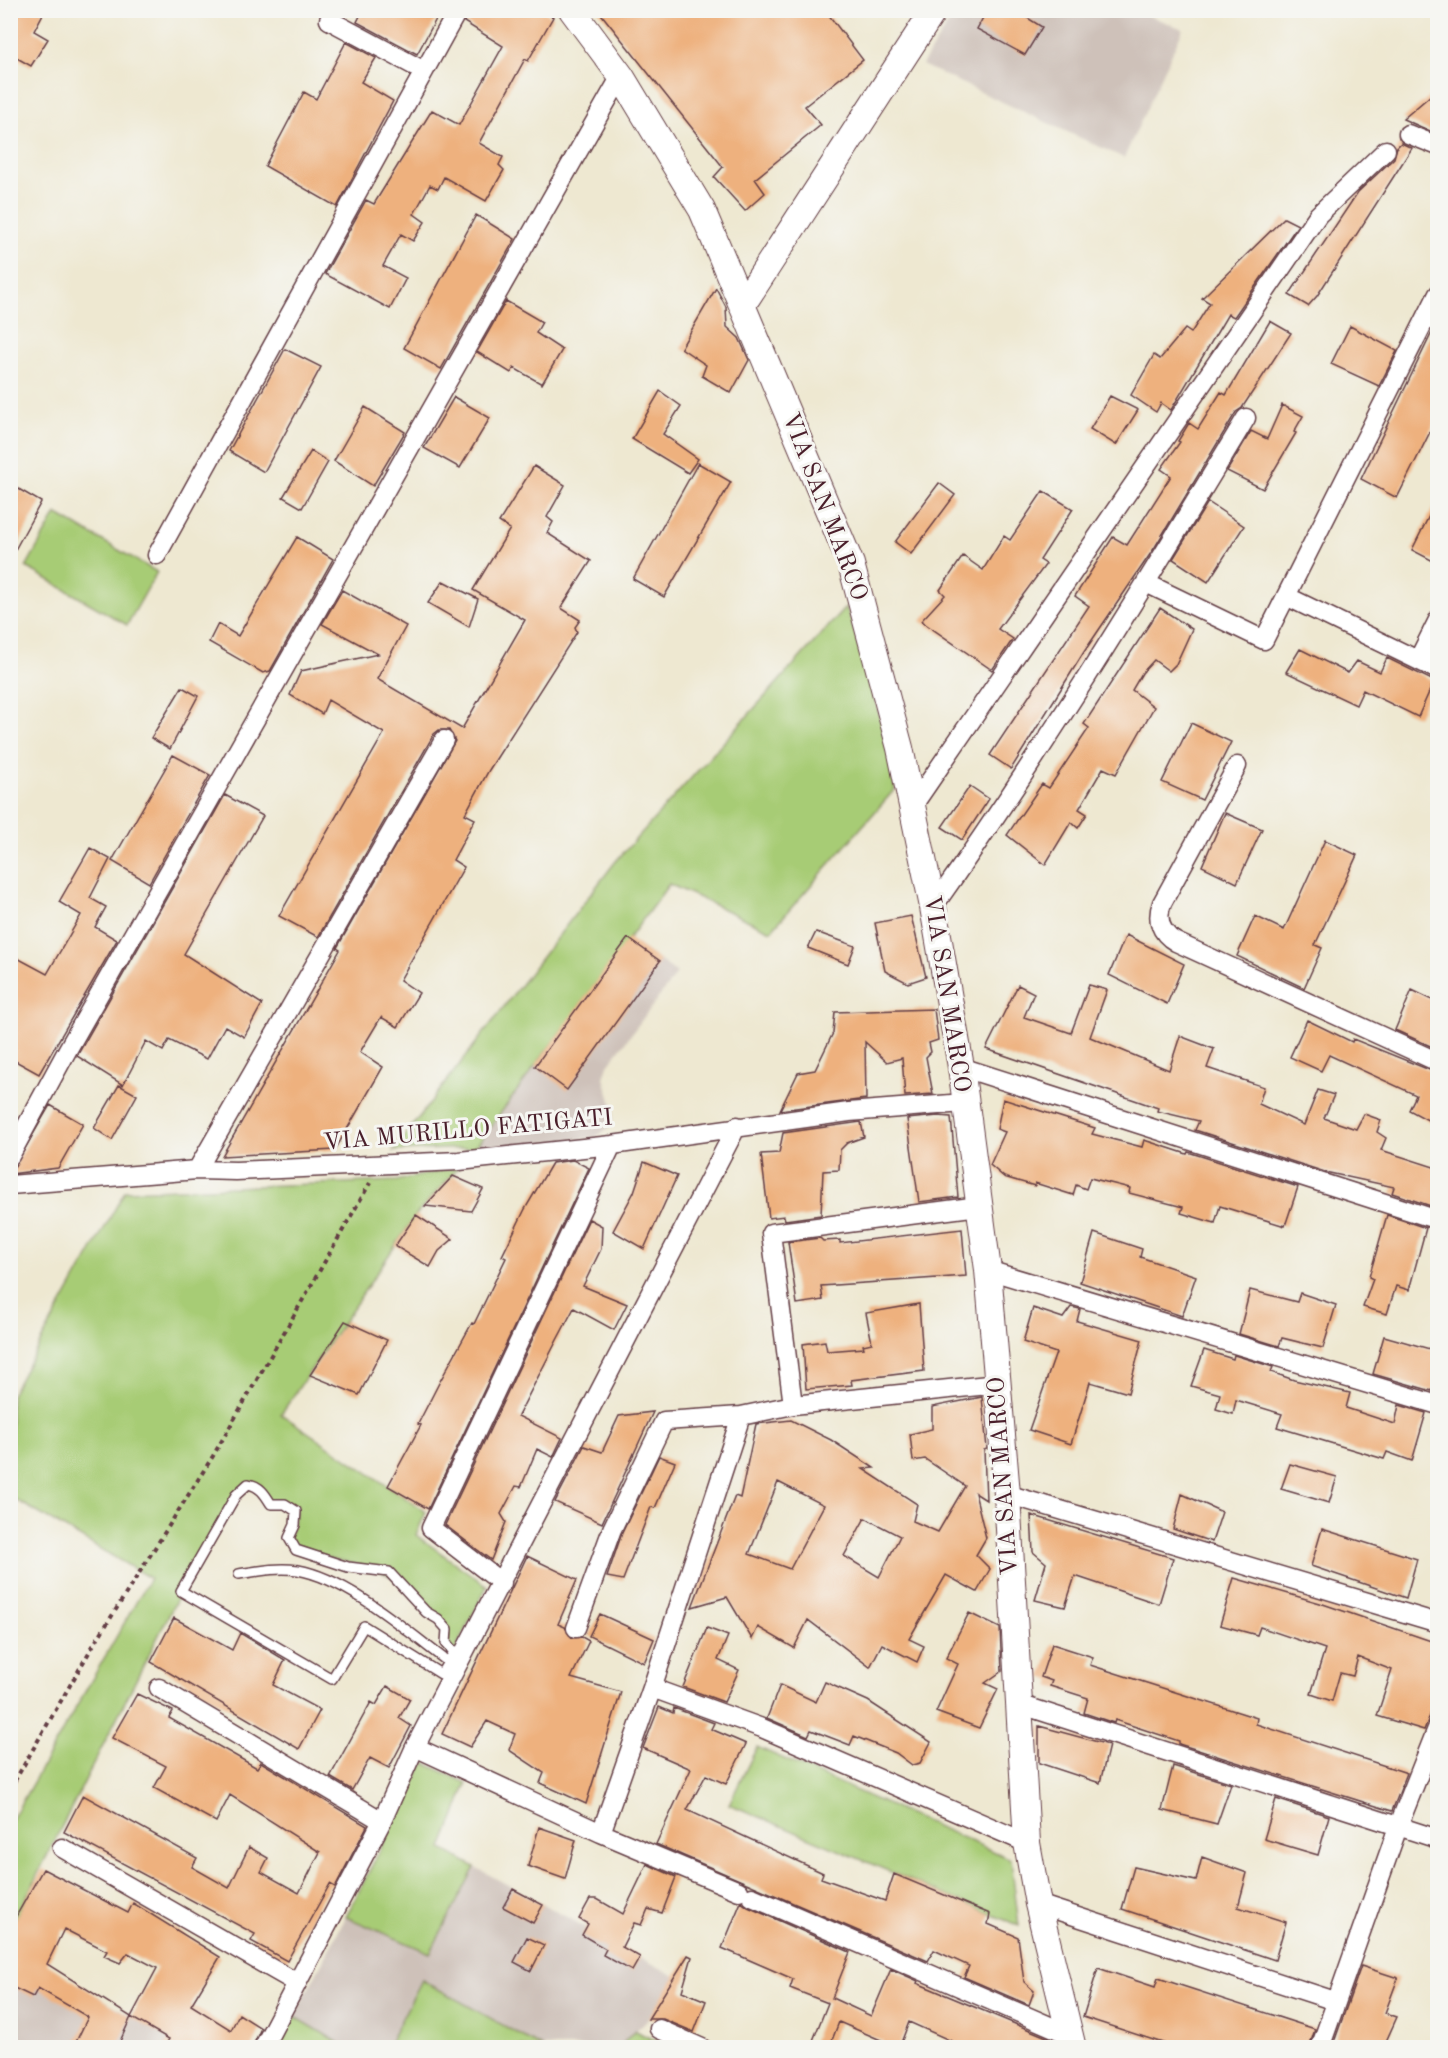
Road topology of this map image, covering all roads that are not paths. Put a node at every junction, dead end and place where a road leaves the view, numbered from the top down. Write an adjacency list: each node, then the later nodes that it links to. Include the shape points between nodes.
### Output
1 (458, 10): 5 (street)
2 (572, 10): 6 (main road, VIA SAN MARCO)
3 (934, 10): 11 (main road)
4 (329, 20): 5 (street)
5 (424, 71): 13 (street)
6 (621, 76): 11 (main road, VIA SAN MARCO, via 702,210); 28 (street)
7 (1408, 134): 8 (street)
8 (1437, 146)
9 (1386, 150): 21 (street, via 1318,215)
10 (1437, 294): 15 (street)
11 (743, 304): 21 (main road, VIA SAN MARCO, via 851,564)
12 (1246, 418): 14 (street)
13 (157, 555)
14 (1146, 584): 15 (street, via 1264,640); 22 (street)
15 (1286, 596): 17 (street)
16 (1437, 620): 17 (street)
17 (1418, 660): 18 (street)
18 (1437, 670)
19 (444, 740): 29 (street)
20 (1237, 766): 23 (street, via 1162,903 1159,918 1164,932 1176,942)
21 (912, 807): 22 (main road, VIA SAN MARCO)
22 (933, 907): 24 (main road, VIA SAN MARCO)
23 (1437, 1062)
24 (961, 1067): 25 (main road, VIA SAN MARCO); 32 (street)
25 (964, 1103): 26 (street, VIA MURILLO FATIGATI); 31 (main road, VIA SAN MARCO)
26 (736, 1126): 27 (street, VIA MURILLO FATIGATI); 40 (street)
27 (612, 1144): 29 (street, VIA MURILLO FATIGATI, via 459,1161); 40 (street, via 431,1528)
28 (10, 1156)
29 (197, 1170): 30 (street, VIA MURILLO FATIGATI)
30 (10, 1185)
31 (979, 1206): 33 (main road, VIA SAN MARCO); 35 (street, via 771,1233)
32 (1437, 1220)
33 (988, 1270): 34 (main road, VIA SAN MARCO); 36 (street)
34 (998, 1384): 35 (street); 38 (main road, VIA SAN MARCO)
35 (793, 1405): 37 (street)
36 (1437, 1405)
37 (741, 1416): 42 (street, via 664,1421 612,1529); 46 (street)
38 (1007, 1494): 41 (street); 47 (main road, VIA SAN MARCO)
39 (238, 1574): 43 (lane, via 278,1568 321,1577 389,1617)
40 (502, 1583): 43 (street)
41 (1437, 1623)
42 (576, 1628)
43 (455, 1667): 49 (street)
44 (332, 1679): 44 (lane, via 182,1591 236,1495 248,1484 264,1492 271,1504 285,1504 296,1511 289,1538 296,1550 348,1567 389,1572 447,1629 446,1643 454,1652 441,1674 364,1626)
45 (159, 1688): 50 (street)
46 (652, 1688): 52 (street); 54 (street, via 762,1728)
47 (1018, 1704): 51 (street); 54 (main road, VIA SAN MARCO)
48 (1437, 1725): 51 (street)
49 (415, 1747): 50 (street); 52 (street)
50 (382, 1821): 57 (street)
51 (1398, 1827): 53 (street); 58 (street)
52 (601, 1833): 60 (street, via 746,1894)
53 (1437, 1839)
54 (1027, 1843): 56 (main road, VIA SAN MARCO)
55 (62, 1848): 57 (street)
56 (1038, 1904): 58 (street); 60 (main road, VIA SAN MARCO)
57 (297, 1983): 61 (street)
58 (1335, 2001): 63 (street)
59 (659, 2030): 62 (street)
60 (1070, 2041)
61 (263, 2048)
62 (702, 2048)
63 (1320, 2048)

